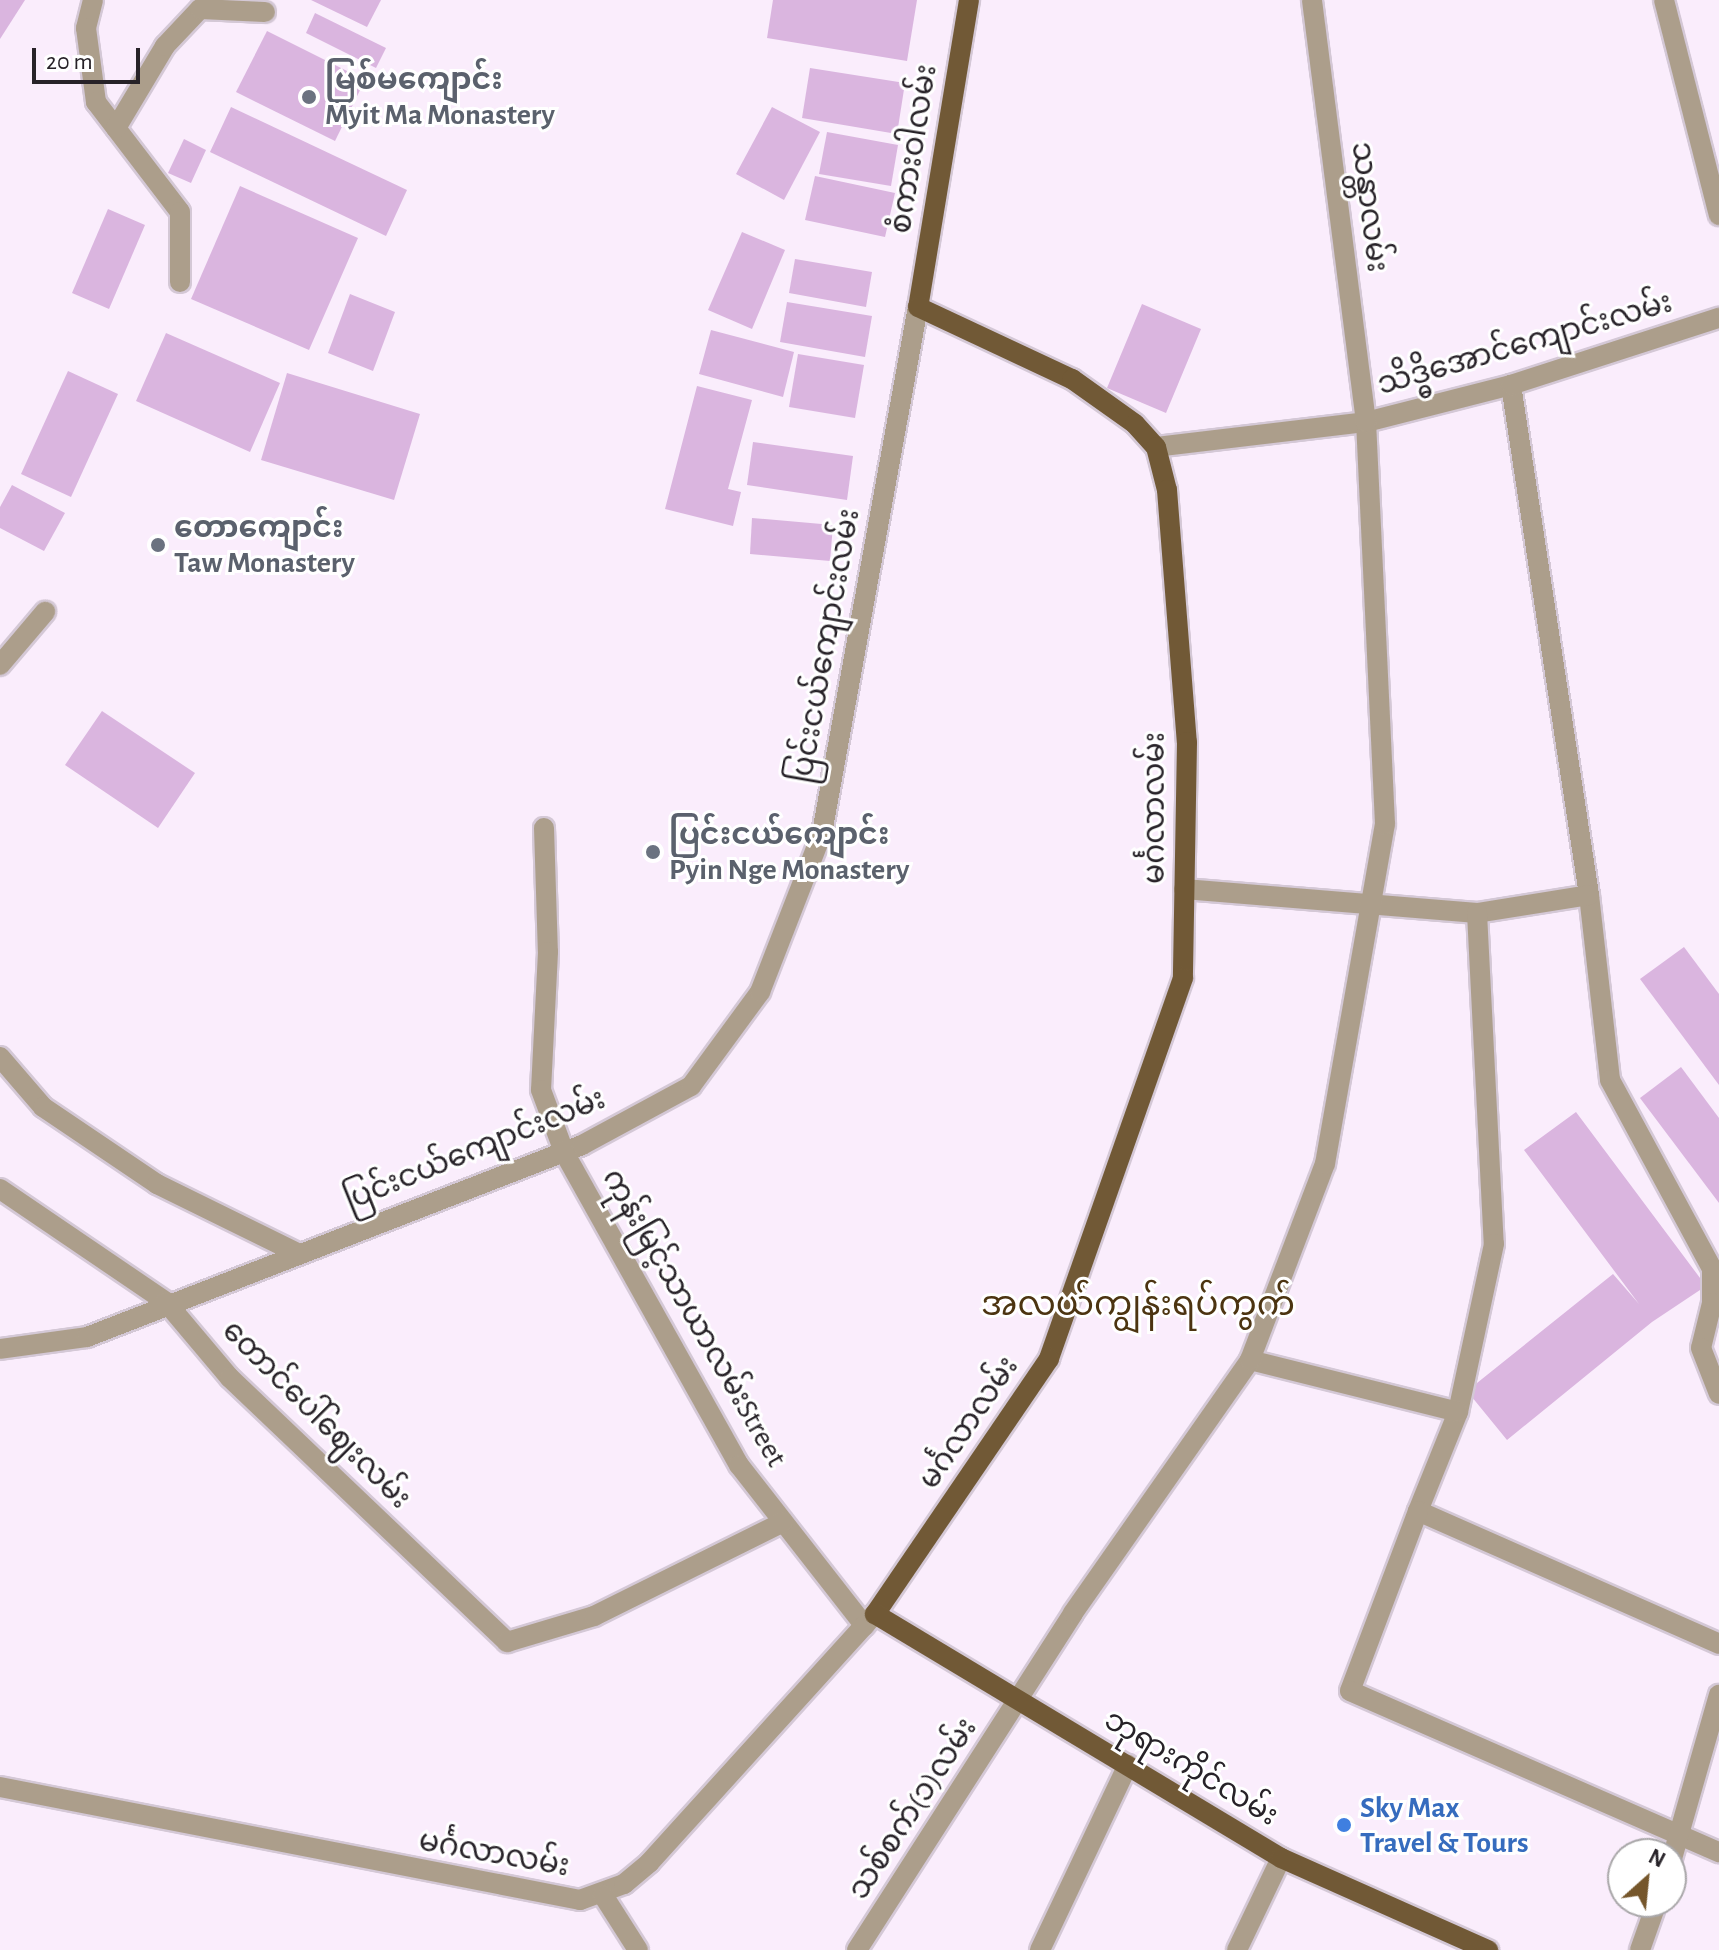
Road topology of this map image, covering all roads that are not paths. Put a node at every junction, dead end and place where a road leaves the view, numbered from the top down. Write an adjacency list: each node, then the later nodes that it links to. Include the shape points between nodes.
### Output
1 (93, 0): 6 (street, via 86,28 96,102)
2 (969, 0): 9 (main road, စံကားဝါလမ်း)
3 (1312, 0): 12 (street, သန္တာလမ်း)
4 (1664, 0): 7 (street)
5 (265, 12): 6 (street, via 200,9 165,46)
6 (116, 128): 8 (street, via 180,212)
7 (1719, 215)
8 (180, 282)
9 (918, 307): 13 (main road, via 1072,379 1135,424); 22 (street, ပြင်းငယ်ကျောင်းလမ်း, via 822,833 760,992 691,1086)
10 (1719, 318): 11 (street, သိဒ္ဓိအောင်ကျောင်းလမ်း)
11 (1511, 385): 12 (street, သိဒ္ဓိအောင်ကျောင်းလမ်း); 18 (street)
12 (1366, 422): 13 (street, သိဒ္ဓိအောင်ကျောင်းလမ်း); 19 (street, သန္တာလမ်း, via 1385,824)
13 (1156, 447): 17 (main road, မင်္ဂလာလမ်း, via 1167,490 1187,742)
14 (45, 612): 15 (street)
15 (0, 665)
16 (544, 828): 22 (street, ကုန်းမြင့်သာယာလမ်းStreet, via 548,952 541,1090)
17 (1184, 889): 19 (street); 32 (main road, မင်္ဂလာလမ်း, via 1183,978 1049,1359)
18 (1589, 895): 20 (street); 28 (street, via 1610,1080 1712,1269 1712,1303 1701,1348)
19 (1369, 904): 20 (street); 27 (street, သစ်စက်(၁)လမ်း, via 1325,1164)
20 (1477, 913): 29 (street, via 1494,1244)
21 (0, 1057): 24 (street, via 43,1107 157,1184)
22 (564, 1152): 24 (street, ပြင်းငယ်ကျောင်းလမ်း); 31 (street, ကုန်းမြင့်သာယာလမ်းStreet, via 739,1465)
23 (0, 1189): 25 (street, တောင်ပေါ်ဈေးလမ်း)
24 (299, 1254): 25 (street, ပြင်းငယ်ကျောင်းလမ်း)
25 (166, 1302): 26 (street, ပြင်းငယ်ကျောင်းလမ်း, via 87,1337); 31 (street, တောင်ပေါ်ဈေးလမ်း, via 230,1378 507,1642 594,1616)
26 (0, 1349)
27 (1250, 1360): 29 (street); 35 (street, သစ်စက်(၁)လမ်း, via 1073,1613)
28 (1719, 1394)
29 (1458, 1412): 30 (street)
30 (1418, 1511): 33 (street); 38 (street, via 1350,1691)
31 (783, 1522): 32 (street, ကုန်းမြင့်သာယာလမ်းStreet)
32 (870, 1620): 35 (main road, ဘုရားကိုင်လမ်း); 42 (street, မင်္ဂလာလမ်း, via 649,1863)
33 (1719, 1644)
34 (1719, 1695): 38 (street)
35 (1020, 1701): 36 (main road, ဘုရားကိုင်လမ်း); 45 (street, သစ်စက်(၁)လမ်း)
36 (1128, 1765): 41 (main road, ဘုရားကိုင်လမ်း); 46 (street)
37 (0, 1787): 42 (street, မင်္ဂလာလမ်း, via 557,1899)
38 (1681, 1834): 39 (street); 40 (street)
39 (1680, 1838)
40 (1719, 1852)
41 (1281, 1858): 47 (street); 48 (main road, ဘုရားကိုင်လမ်း)
42 (603, 1895): 44 (street)
43 (1651, 1918): 49 (street)
44 (638, 1950)
45 (857, 1950)
46 (1040, 1950)
47 (1237, 1950)
48 (1488, 1950)
49 (1640, 1950)

